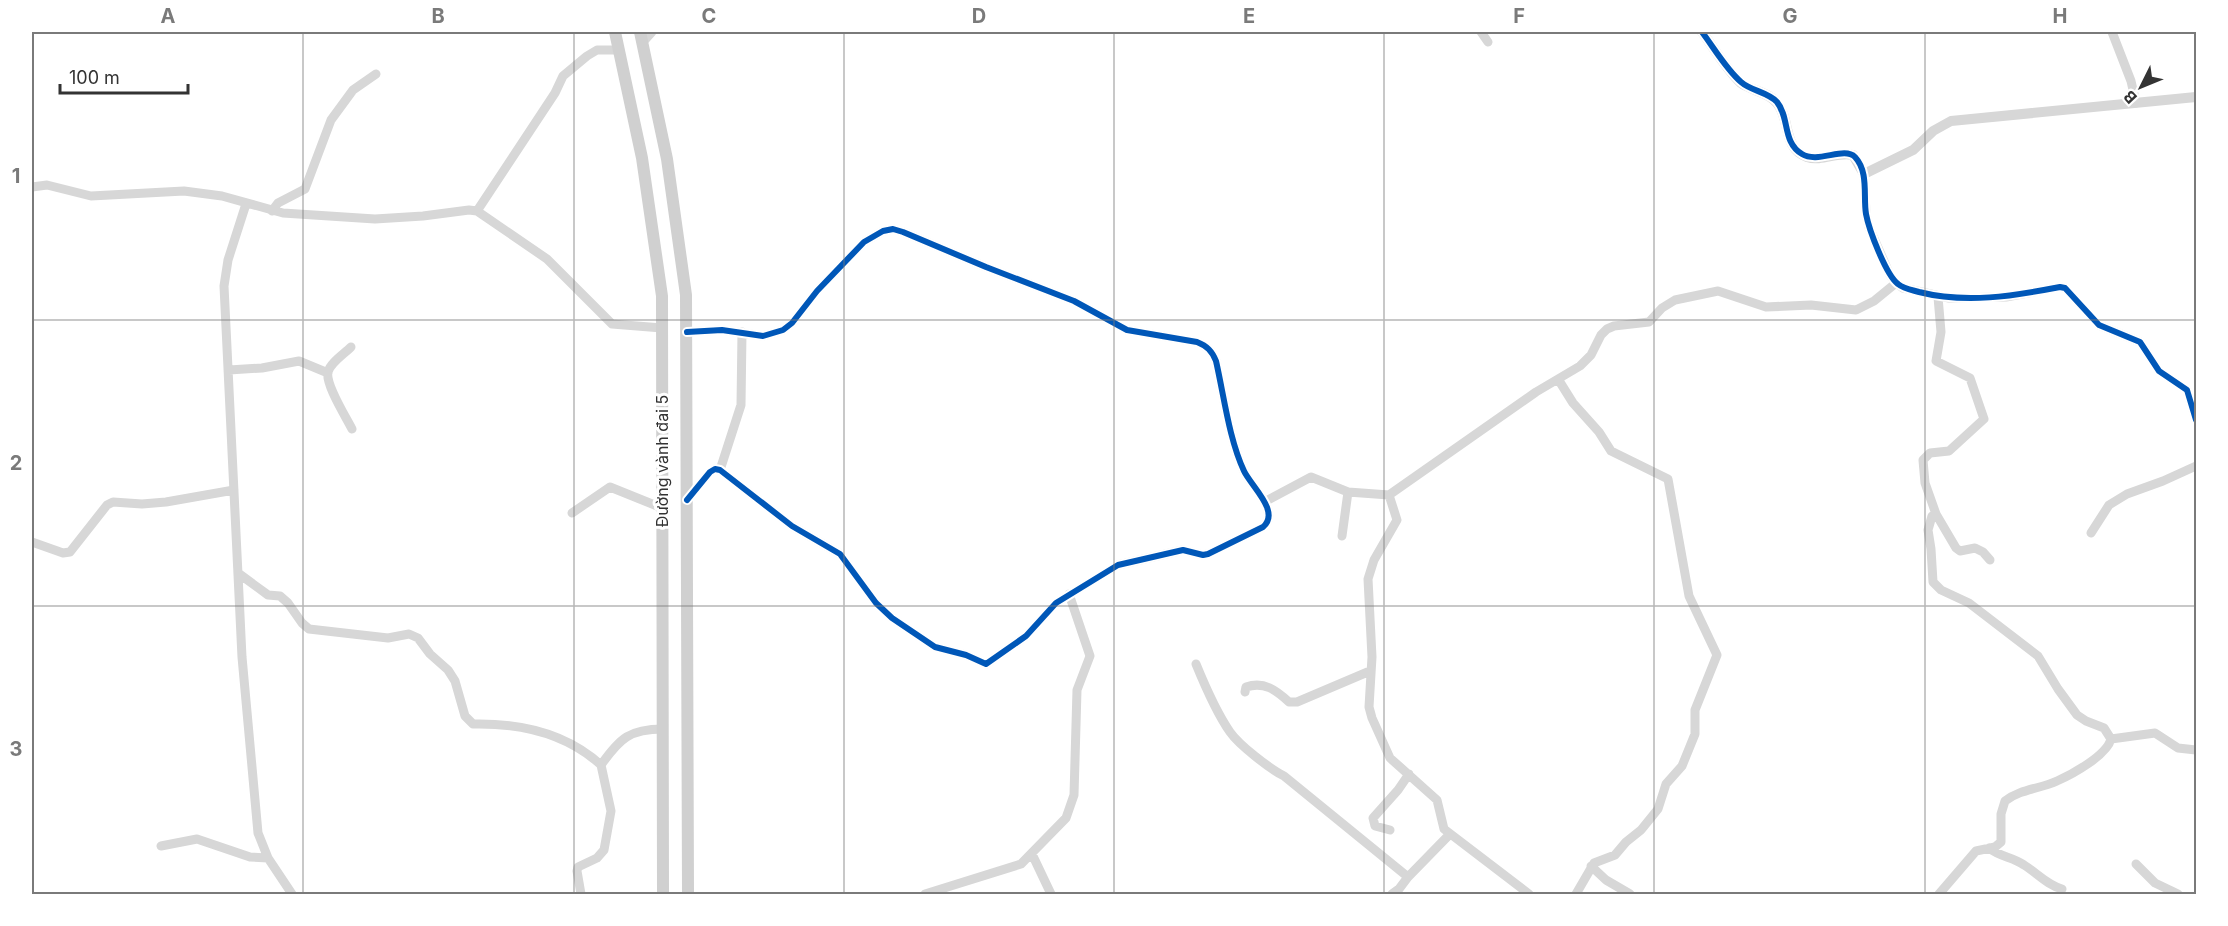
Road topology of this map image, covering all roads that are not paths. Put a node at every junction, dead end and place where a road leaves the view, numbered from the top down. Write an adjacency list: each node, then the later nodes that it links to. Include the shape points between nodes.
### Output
1 (615, 32): 8 (main road, Đường vành đai 5)
2 (652, 32): 6 (street)
3 (1481, 32): 7 (street)
4 (1702, 32): 12 (street, via 1742,83 1777,102 1787,135 1799,152 1816,158 1852,155)
5 (2112, 32): 11 (street)
6 (641, 37): 20 (main road, Đường vành đai 5, via 667,159 687,296)
7 (1488, 42)
8 (619, 50): 16 (street, via 597,50 563,76); 19 (main road, Đường vành đai 5, via 642,158 662,296)
9 (376, 74): 15 (street, via 353,90 332,120 305,189 278,203)
10 (2196, 97): 11 (street)
11 (2136, 103): 12 (street, via 1951,121 1933,131 1917,148)
12 (1864, 174): 17 (street, via 1869,227)
13 (32, 187): 14 (street, via 47,185 91,196 184,190)
14 (246, 204): 15 (street); 23 (street, via 225,273)
15 (272, 211): 16 (street, via 386,219)
16 (477, 211): 19 (street, via 547,259 612,324)
17 (1896, 283): 18 (street); 25 (street, via 1874,302 1856,310 1811,305 1766,307 1718,291 1675,300 1649,322 1607,329 1586,361)
18 (1938, 297): 26 (street, via 1998,298 2065,288 2099,325 2140,342 2159,370 2187,390); 37 (street, via 1941,332 1936,360 1970,378 1984,419 1949,451 1930,453 1923,460 1925,483)
19 (662, 328): 35 (main road, Đường vành đai 5)
20 (687, 332): 21 (street); 33 (main road, Đường vành đai 5)
21 (742, 332): 29 (street, via 741,405); 34 (street, via 763,336 783,330 864,242 883,231 903,232 1074,301 1127,330 1205,345 1216,361 1239,461)
22 (351, 348): 24 (street)
23 (229, 370): 24 (street, via 299,361); 30 (street)
24 (328, 373): 27 (street)
25 (1558, 379): 32 (street); 59 (street, via 1611,451 1668,479 1689,596 1717,655 1695,710 1695,734 1682,765 1665,784 1658,809 1615,855)
26 (2196, 420)
27 (352, 429)
28 (2196, 466): 38 (street, via 2109,505)
29 (720, 470): 33 (street, via 710,472); 43 (street, via 792,526 840,554 883,610 942,650 990,662 1026,636)
30 (234, 490): 40 (street, via 142,504 113,502 70,552); 42 (street)
31 (1348, 492): 32 (street); 34 (street, via 1311,477); 39 (street)
32 (1389, 495): 45 (street, via 1397,520 1368,579)
33 (687, 500): 66 (main road, Đường vành đai 5)
34 (1266, 501): 43 (street, via 1268,523 1208,554 1183,550 1126,562)
35 (662, 508): 36 (street, via 610,487); 47 (main road, Đường vành đai 5)
36 (572, 513)
37 (1936, 514): 41 (street, via 1960,551 1975,548); 48 (street, via 1928,530 1931,577 1936,587 1970,603 2038,656 2077,715 2104,728)
38 (2091, 533)
39 (1342, 536)
40 (32, 542)
41 (1990, 560)
42 (238, 573): 50 (street, via 268,595 280,596 309,629 388,638 409,634 418,638 448,670 465,716 473,724 521,727 560,738); 57 (street, via 256,821)
43 (1069, 594): 56 (street, via 1090,656 1077,690 1074,795 1066,818)
44 (1196, 664): 60 (street, via 1234,737)
45 (1370, 671): 46 (street, via 1297,702 1289,702 1264,685 1250,685); 51 (street, via 1372,718 1390,758)
46 (1245, 692)
47 (663, 729): 50 (street, via 643,729 626,736); 65 (main road, Đường vành đai 5)
48 (2112, 739): 49 (street, via 2156,733 2178,748); 55 (street, via 2101,755 2059,780 2025,790 2005,801 2001,842)
49 (2196, 750)
50 (601, 765): 64 (street, via 611,811 604,850 578,867)
51 (1409, 774): 52 (street, via 1373,818 1375,825); 53 (street, via 1437,800 1441,822)
52 (1390, 830)
53 (1449, 836): 60 (street); 69 (street)
54 (161, 846): 57 (street, via 196,839 250,857)
55 (1989, 848): 61 (street); 72 (street, via 1973,853)
56 (1032, 854): 62 (street, via 1014,867); 67 (street)
57 (268, 858): 63 (street)
58 (2136, 864): 73 (street, via 2155,883)
59 (1591, 866): 70 (street); 71 (street)
60 (1408, 877): 68 (street)
61 (2062, 889)
62 (931, 893)
63 (292, 894)
64 (581, 894)
65 (663, 894)
66 (688, 894)
67 (1051, 894)
68 (1392, 894)
69 (1529, 894)
70 (1576, 894)
71 (1630, 894)
72 (1939, 894)
73 (2178, 894)

